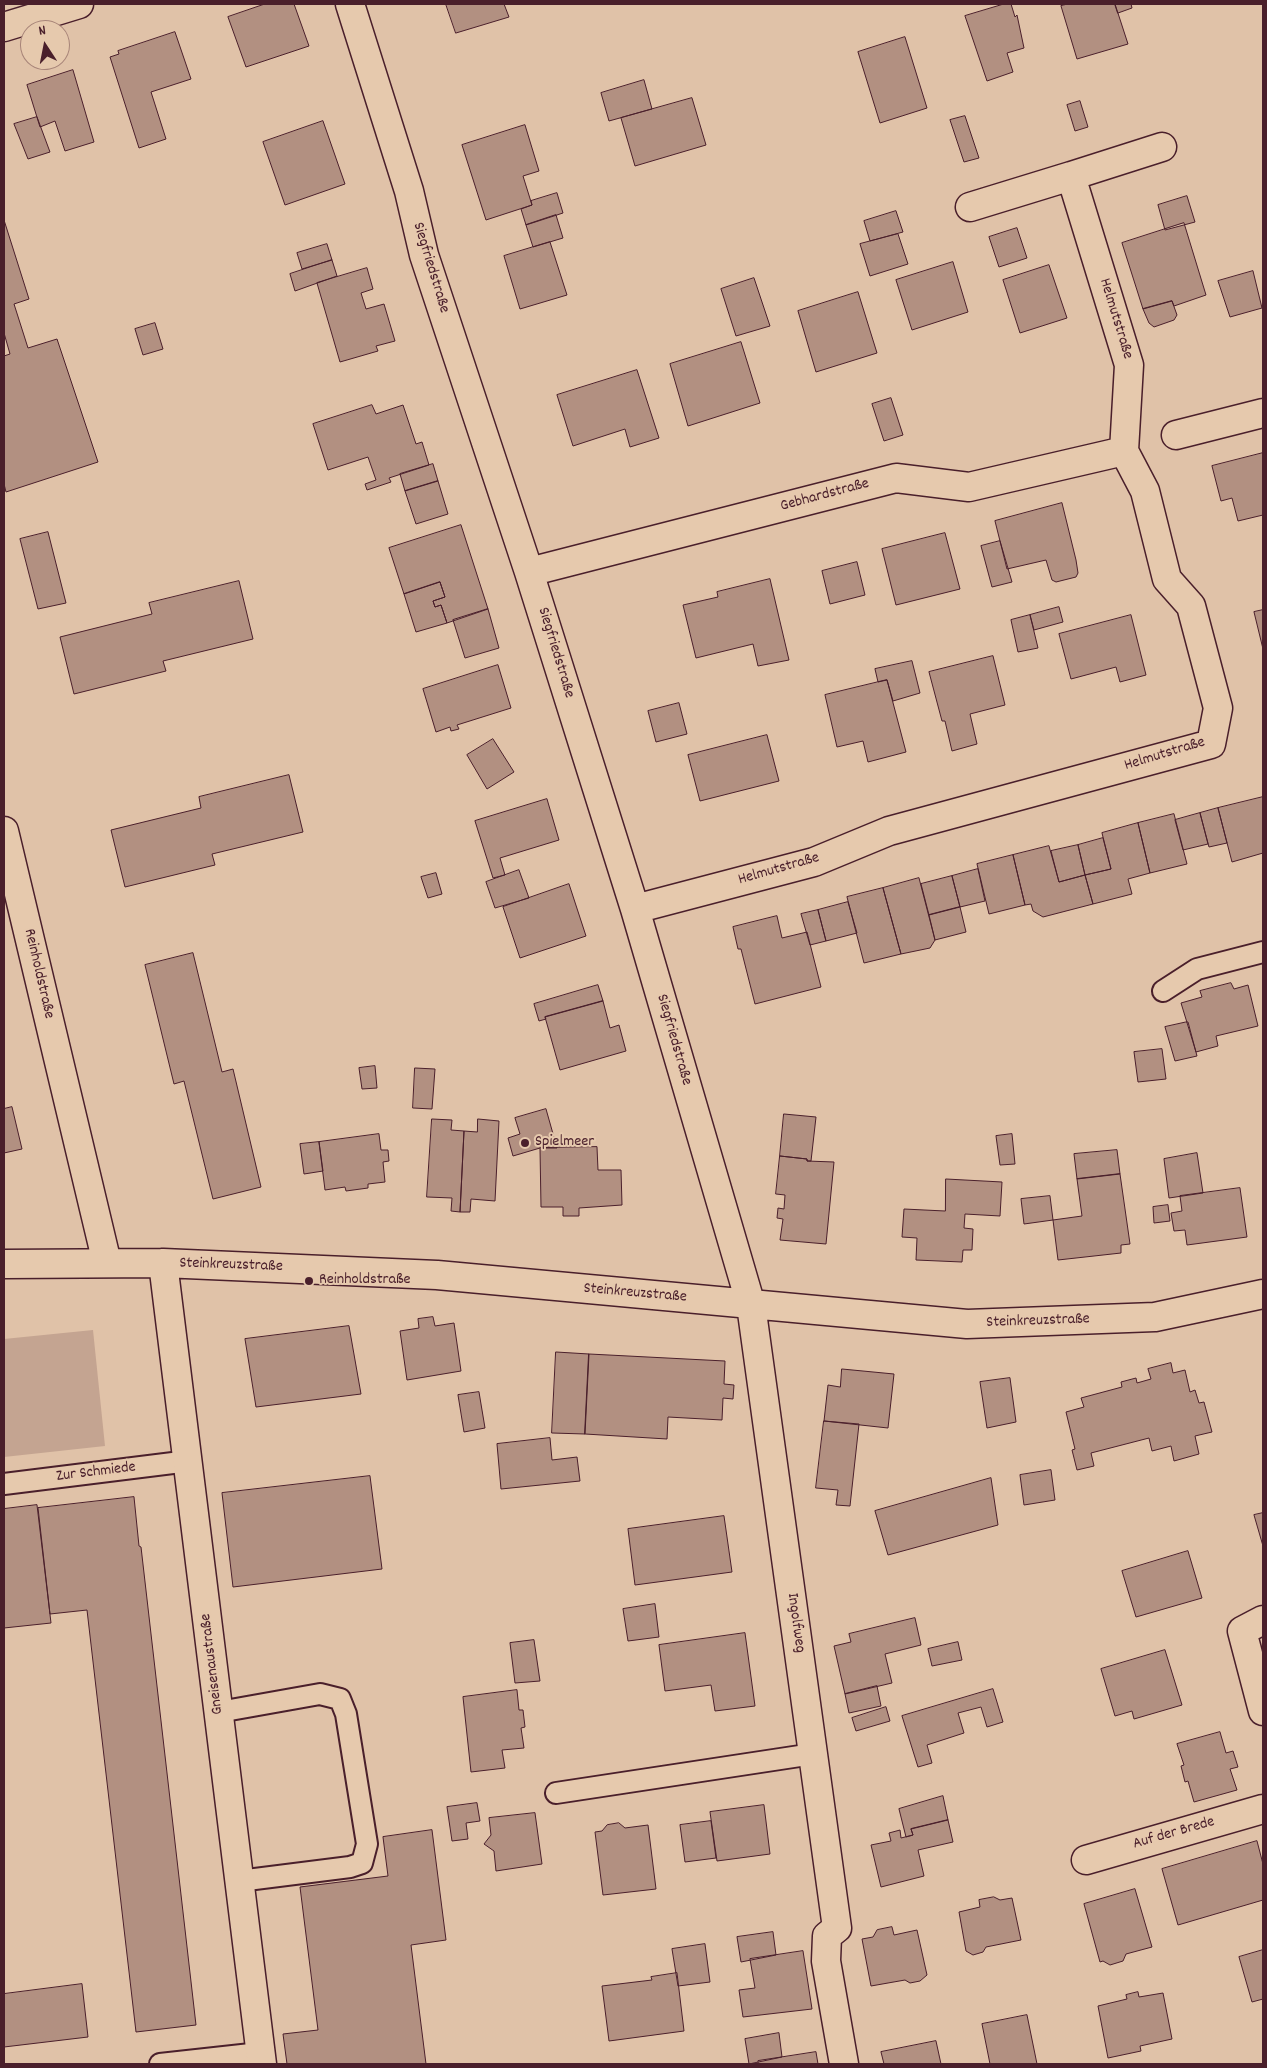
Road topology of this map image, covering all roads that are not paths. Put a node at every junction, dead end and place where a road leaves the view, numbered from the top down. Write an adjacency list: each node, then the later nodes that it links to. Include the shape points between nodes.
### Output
1 (79, 4): 3 (street)
2 (350, 4): 10 (street, Siegfriedstraße, via 409,190 424,254)
3 (4, 27)
4 (1162, 147): 5 (street)
5 (1071, 176): 6 (street); 9 (street, Helmutstraße, via 1129,365)
6 (970, 207)
7 (1263, 413): 8 (street)
8 (1176, 435)
9 (1124, 451): 10 (street, Gebhardstraße, via 969,487 896,478); 12 (street, Helmutstraße, via 1146,491 1167,579 1191,606 1218,708 1211,744 889,831 814,862)
10 (530, 572): 12 (street, Siegfriedstraße)
11 (4, 830): 15 (street, Reinholdstraße)
12 (635, 909): 19 (street, Siegfriedstraße)
13 (1263, 952): 14 (lane, via 1197,969)
14 (1163, 991)
15 (107, 1263): 16 (street, Steinkreuzstraße); 17 (street, Steinkreuzstraße)
16 (163, 1263): 19 (street, Steinkreuzstraße, via 437,1275); 20 (street, Gneisenaustraße)
17 (4, 1264)
18 (1263, 1294): 19 (street, Steinkreuzstraße, via 1155,1317 967,1324)
19 (751, 1305): 25 (street, Ingolfweg)
20 (189, 1461): 21 (lane, Zur Schmiede); 24 (street, Gneisenaustraße)
21 (4, 1484)
22 (1263, 1620): 23 (street, via 1242,1631)
23 (1263, 1711)
24 (219, 1712): 29 (street, Gneisenaustraße); 29 (lane, via 320,1694 340,1700 346,1714 367,1844 362,1863 350,1867)
25 (813, 1754): 26 (lane); 32 (street, Ingolfweg, via 837,1928 827,1936 826,1961)
26 (556, 1793)
27 (1263, 1809): 28 (street, Auf der Brede)
28 (1086, 1860)
29 (240, 1882): 30 (street, Gneisenaustraße)
30 (261, 2058): 31 (lane)
31 (160, 2064)
32 (844, 2064)

